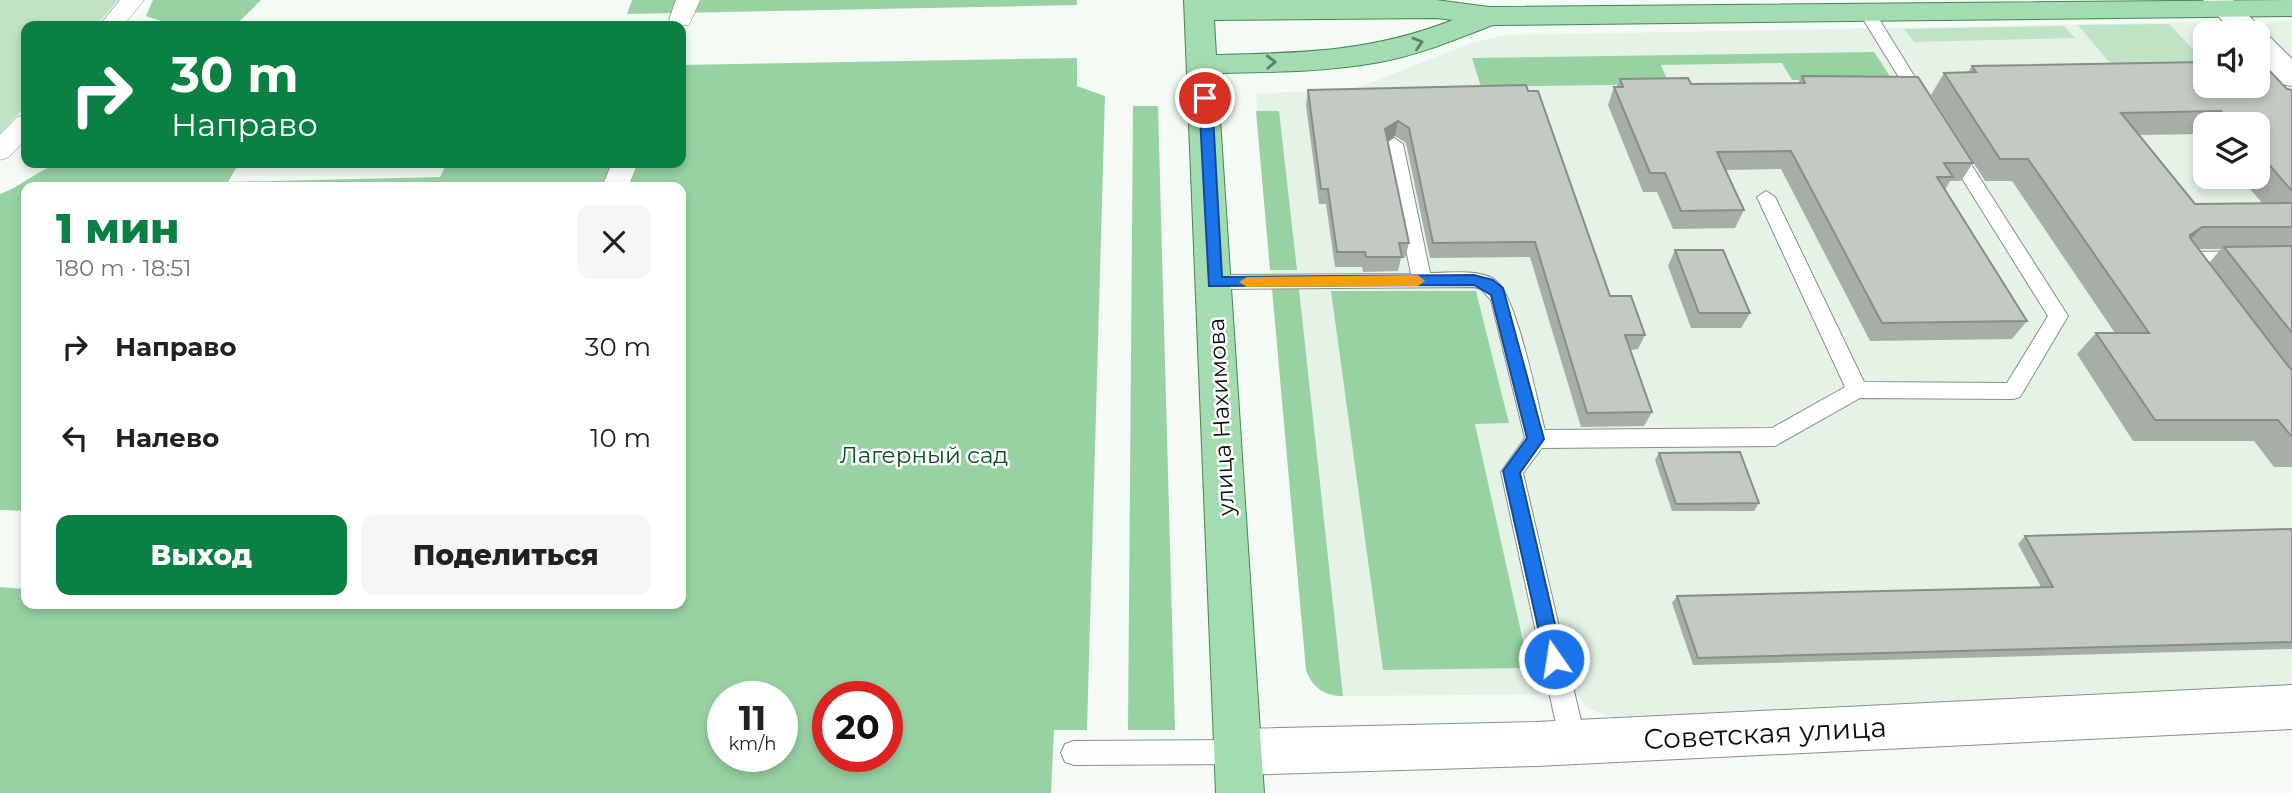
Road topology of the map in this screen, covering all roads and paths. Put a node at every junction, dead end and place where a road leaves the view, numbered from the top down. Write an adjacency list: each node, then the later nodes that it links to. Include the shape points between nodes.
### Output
1 (132, 0): 8 (street)
2 (2221, 4): 4 (main road); 6 (main road); 9 (street)
3 (1199, 5): 5 (main road); 12 (main road, улица Нахимова)
4 (2292, 7)
5 (1335, 10): 7 (main road, via 1436,9); 11 (main road, via 1321,20 1317,32 1328,47)
6 (1866, 11): 7 (main road); 22 (lane, via 2058,316 2013,391)
7 (1489, 16): 11 (main road, one-way to 7, via 1420,43)
8 (115, 21)
9 (2238, 21)
10 (2270, 54): 13 (street)
11 (1351, 58): 12 (main road, one-way to 11)
12 (1203, 64): 21 (main road, улица Нахимова)
13 (2292, 77)
14 (21, 128): 16 (street)
15 (1394, 144): 19 (lane)
16 (0, 151)
17 (1766, 197): 22 (lane)
18 (2292, 258): 20 (lane, via 2182,259)
19 (1422, 281): 21 (lane); 23 (lane, via 1481,281 1498,292)
20 (2198, 281)
21 (1215, 282): 27 (main road, улица Нахимова)
22 (1857, 390): 23 (lane, via 1775,437)
23 (1536, 439): 25 (lane, via 1512,471)
24 (2292, 707): 25 (street, Советская улица)
25 (1573, 742): 27 (street, Советская улица)
26 (1074, 753): 27 (lane)
27 (1239, 773)

